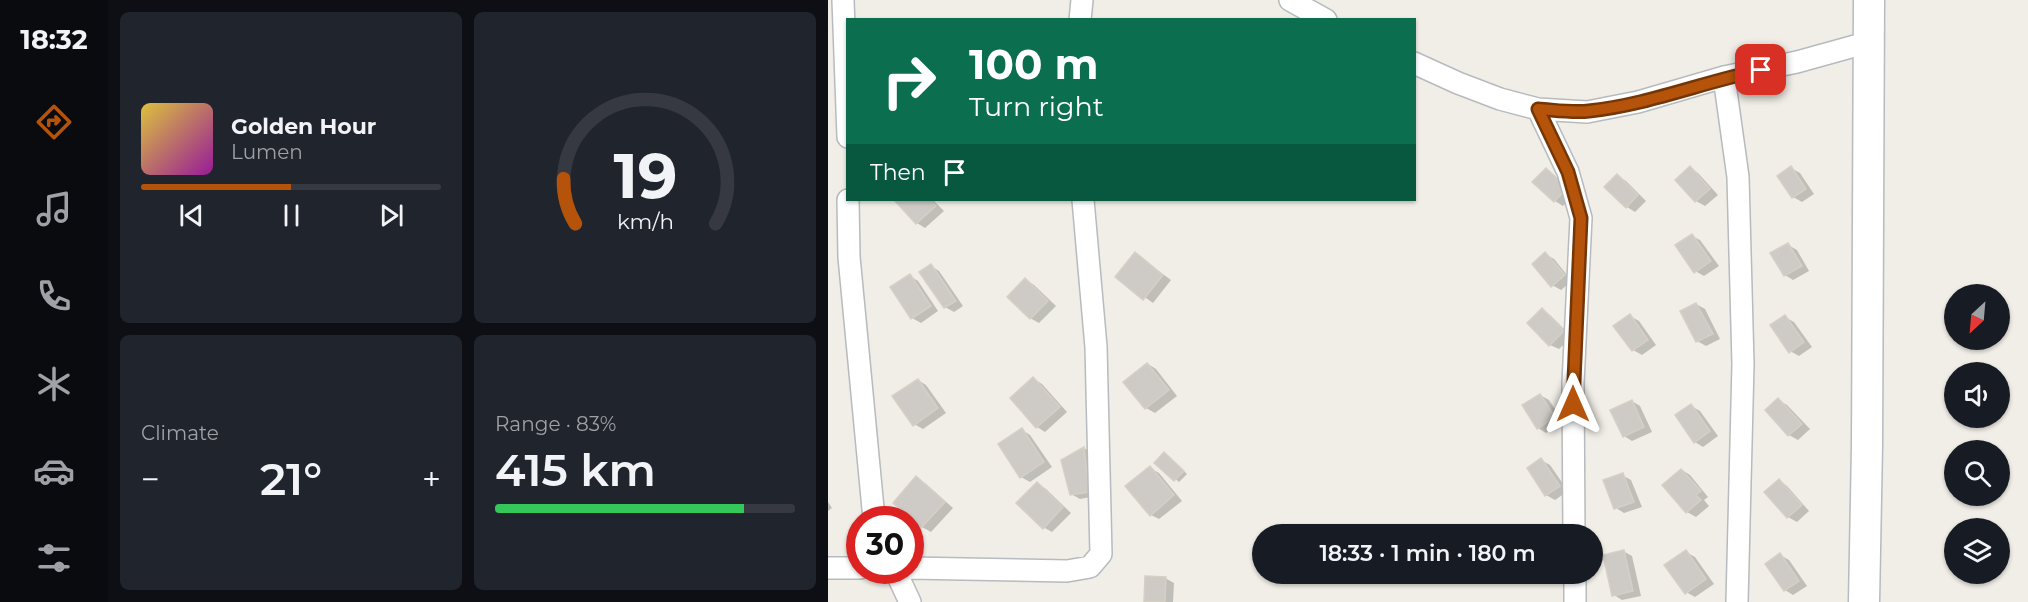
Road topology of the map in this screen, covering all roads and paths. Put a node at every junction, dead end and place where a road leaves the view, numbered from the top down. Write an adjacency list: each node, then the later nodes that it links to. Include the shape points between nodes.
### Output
1 (836, 0): 6 (street)
2 (843, 0): 12 (street)
3 (1082, 0): 7 (street)
4 (1290, 0): 8 (street)
5 (1869, 0): 9 (street)
6 (828, 2)
7 (1080, 18)
8 (1322, 18)
9 (1869, 42): 11 (street); 26 (street)
10 (1416, 64): 13 (street, via 1500,99)
11 (1724, 77): 13 (street, via 1587,112); 25 (street, via 1738,177 1742,341)
12 (846, 82)
13 (1538, 109): 17 (street, via 1568,172 1581,218 1573,383)
14 (848, 201): 16 (street, via 849,257)
15 (1083, 201): 20 (street, via 1096,347 1101,554 1090,567 1067,571)
16 (873, 506)
17 (1574, 524)
18 (828, 568): 19 (street)
19 (846, 568)
20 (924, 568)
21 (902, 584): 23 (street)
22 (1575, 584): 24 (street)
23 (910, 602)
24 (1575, 602)
25 (1737, 602)
26 (1864, 602)

